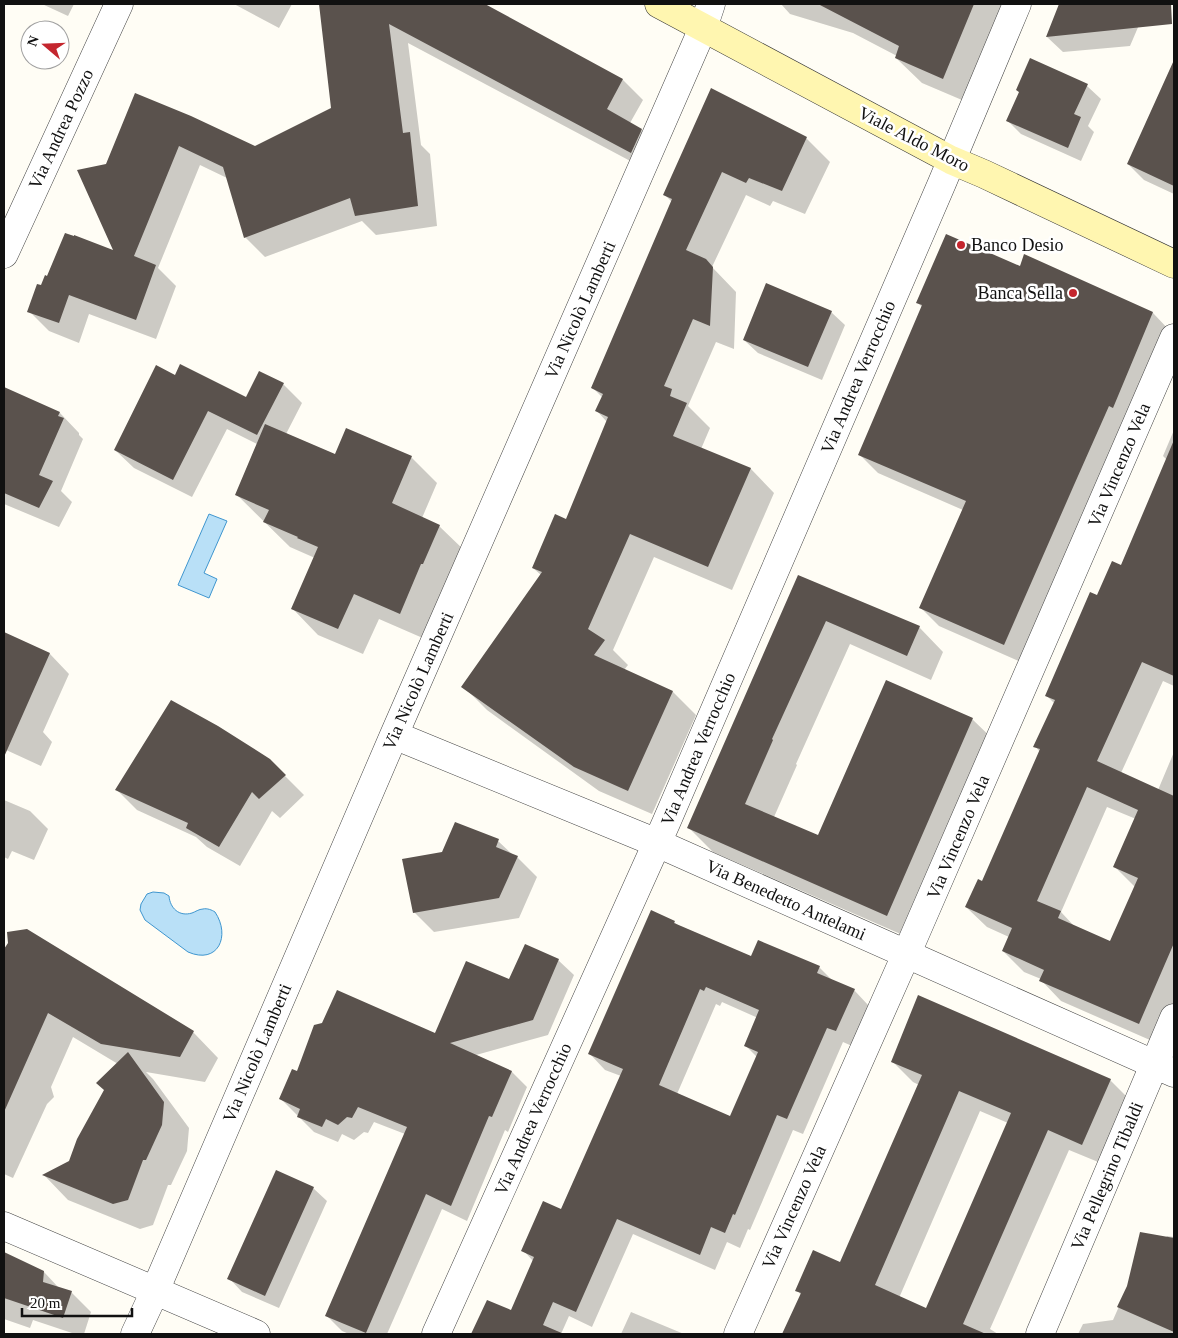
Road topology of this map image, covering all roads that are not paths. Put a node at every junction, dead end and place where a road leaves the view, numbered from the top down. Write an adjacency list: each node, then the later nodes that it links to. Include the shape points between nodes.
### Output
1 (119, 4): 6 (street, Via Andrea Pozzo)
2 (659, 4): 4 (main road, Viale Aldo Moro)
3 (1017, 4): 5 (street, Via Andrea Verrocchio)
4 (707, 16): 5 (main road, Viale Aldo Moro); 9 (street, Via Nicolò Lamberti)
5 (952, 160): 7 (main road, Viale Aldo Moro); 10 (street, Via Andrea Verrocchio)
6 (4, 254)
7 (1174, 264)
8 (1174, 338): 11 (street, Via Vincenzo Vela)
9 (394, 735): 10 (street, Via Benedetto Antelami); 15 (street, Via Nicolò Lamberti)
10 (657, 844): 11 (street, Via Benedetto Antelami); 18 (street, Via Andrea Verrocchio)
11 (906, 954): 13 (street, Via Benedetto Antelami); 19 (street, Via Vincenzo Vela)
12 (1174, 1018): 13 (street, Via Pellegrino Tibaldi)
13 (1164, 1069): 20 (street, Via Pellegrino Tibaldi)
14 (4, 1226): 15 (street)
15 (155, 1290): 16 (street, Via Nicolò Lamberti); 17 (street)
16 (135, 1334)
17 (256, 1334)
18 (436, 1334)
19 (738, 1334)
20 (1040, 1334)

